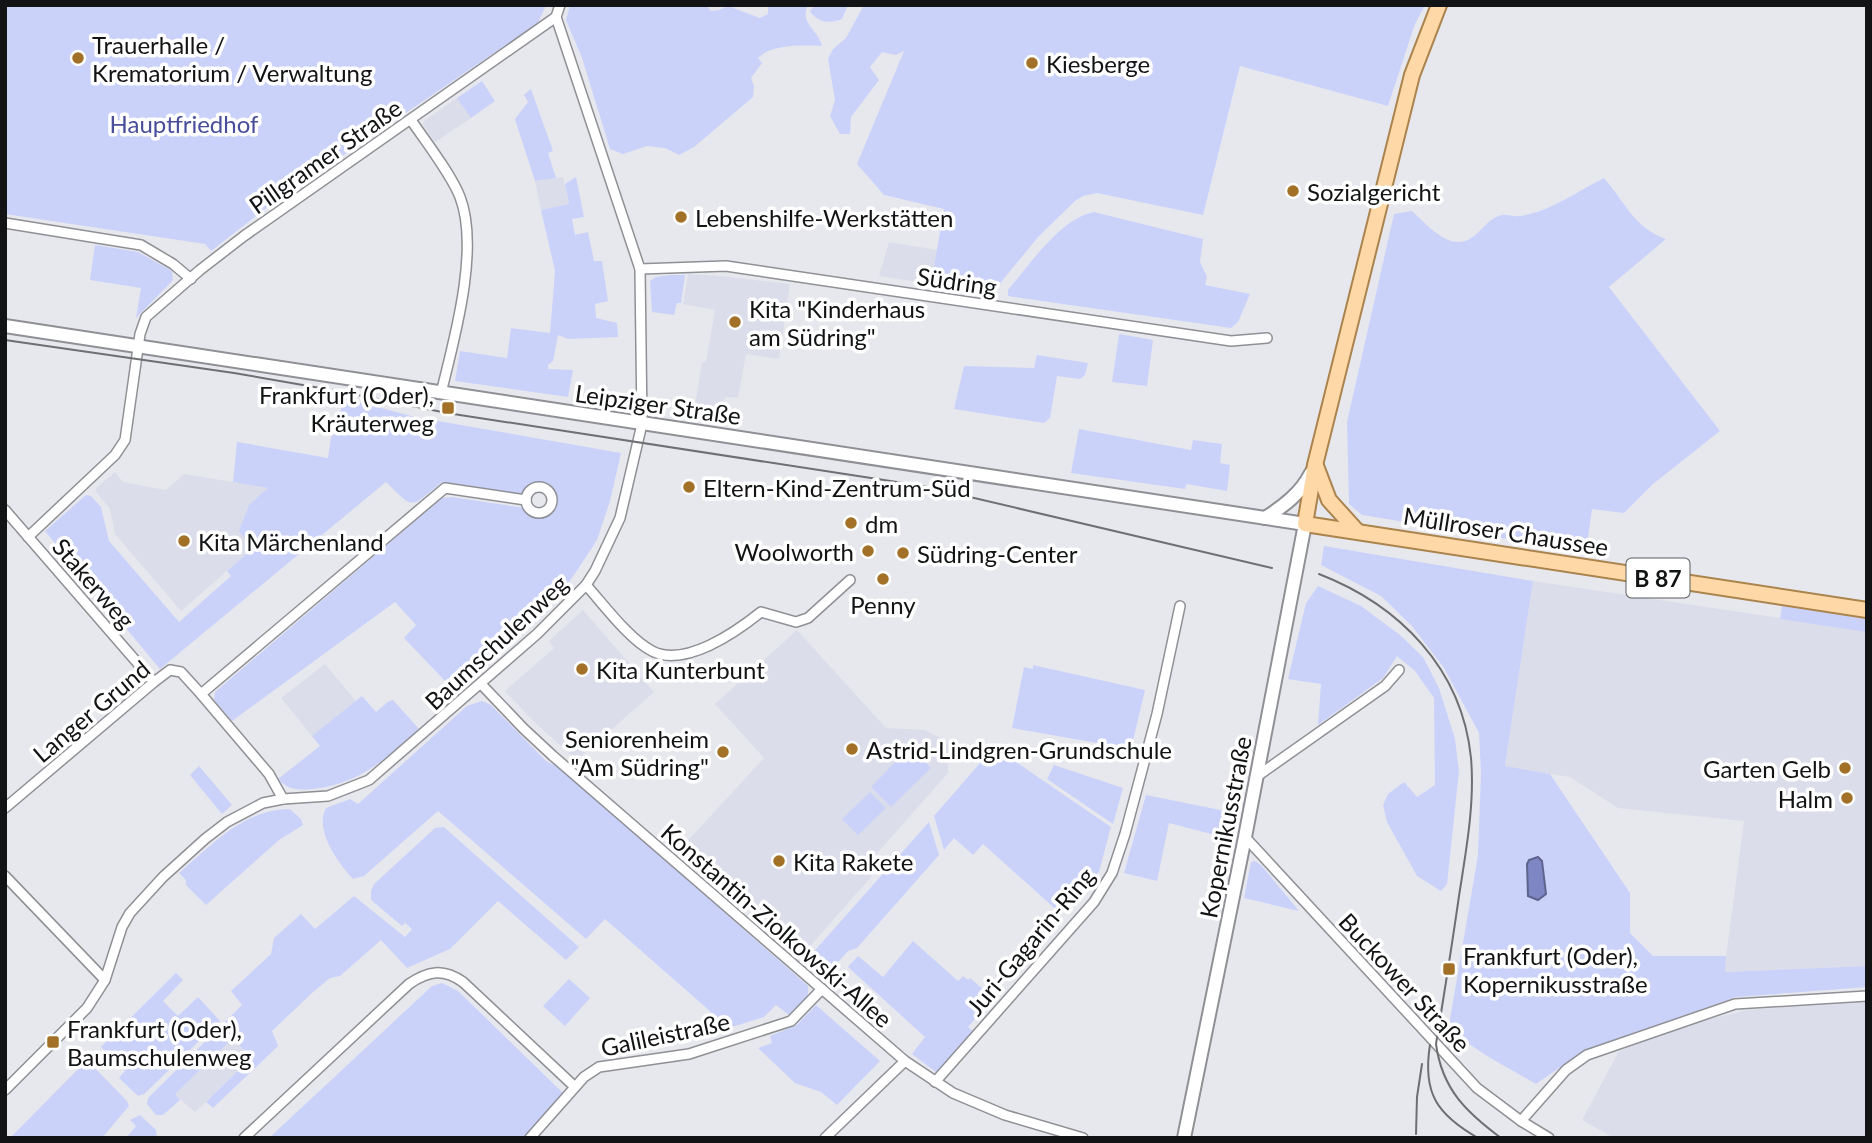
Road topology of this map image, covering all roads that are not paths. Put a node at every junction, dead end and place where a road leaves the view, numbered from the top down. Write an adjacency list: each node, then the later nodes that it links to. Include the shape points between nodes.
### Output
1 (560, 5): 3 (street)
2 (1439, 5): 13 (main road, via 1412,75)
3 (556, 17): 4 (street, Pillgramer Straße); 6 (street)
4 (411, 120): 7 (street, Pillgramer Straße, via 244,236); 11 (street, via 460,197 467,227 463,289)
5 (5, 223): 7 (street, via 141,245)
6 (640, 269): 9 (street, Südring, via 726,266 1231,341); 12 (street)
7 (191, 279): 10 (street, Pillgramer Straße, via 146,317)
8 (5, 326): 10 (street, Leipziger Straße)
9 (1267, 338)
10 (139, 346): 11 (street, Leipziger Straße); 19 (street, Pillgramer Straße, via 125,440 115,455)
11 (441, 393): 12 (street, Leipziger Straße)
12 (642, 424): 16 (street, Leipziger Straße); 21 (street, Baumschulenweg, via 617,527)
13 (1315, 465): 16 (street, via 1306,484); 17 (main road); 18 (main road, via 1329,500)
14 (526, 500): 27 (street, via 445,488)
15 (5, 510): 19 (street, Stakerweg)
16 (1265, 518): 17 (street, Leipziger Straße)
17 (1305, 524): 18 (main road, Müllroser Chaussee / B 87); 28 (street, Kopernikusstraße)
18 (1357, 531): 23 (main road, Müllroser Chaussee / B 87)
19 (28, 537): 25 (street, Stakerweg)
20 (850, 580): 21 (street, via 808,618 787,620 761,612 720,641 676,655 650,650)
21 (586, 585): 26 (street, Baumschulenweg)
22 (1180, 606): 37 (street, Juri-Gagarin-Ring, via 1141,776 1112,873 1094,902)
23 (1867, 610)
24 (1399, 670): 28 (street, via 1385,686)
25 (154, 682): 27 (street, Langer Grund, via 170,670 181,672); 30 (street, Langer Grund)
26 (481, 684): 29 (street, Baumschulenweg, via 369,780 328,796); 34 (street, Konstantin-Ziolkowski-Allee, via 553,756)
27 (201, 694): 29 (street, Langer Grund, via 269,774)
28 (1256, 777): 31 (street, Kopernikusstraße)
29 (283, 799): 33 (street, Baumschulenweg, via 227,822 147,893 125,920)
30 (5, 808)
31 (1245, 837): 40 (street, Buckower Straße, via 1477,1088); 45 (street, Kopernikusstraße)
32 (5, 876): 33 (street)
33 (105, 980): 39 (street, Baumschulenweg, via 87,1009)
34 (822, 989): 36 (street, Konstantin-Ziolkowski-Allee); 38 (street, Galileistraße, via 791,1021 689,1054 599,1067)
35 (1867, 996): 40 (street, via 1735,1004 1587,1055 1566,1070)
36 (905, 1061): 37 (street, Konstantin-Ziolkowski-Allee); 43 (street)
37 (935, 1082): 44 (street, Konstantin-Ziolkowski-Allee, via 1005,1115)
38 (575, 1087): 41 (street, via 463,982 453,975 423,974); 42 (street, Galileistraße)
39 (5, 1090)
40 (1521, 1121): 46 (street, Buckower Straße)
41 (244, 1138)
42 (530, 1138)
43 (825, 1138)
44 (1083, 1138)
45 (1184, 1138)
46 (1549, 1138)

